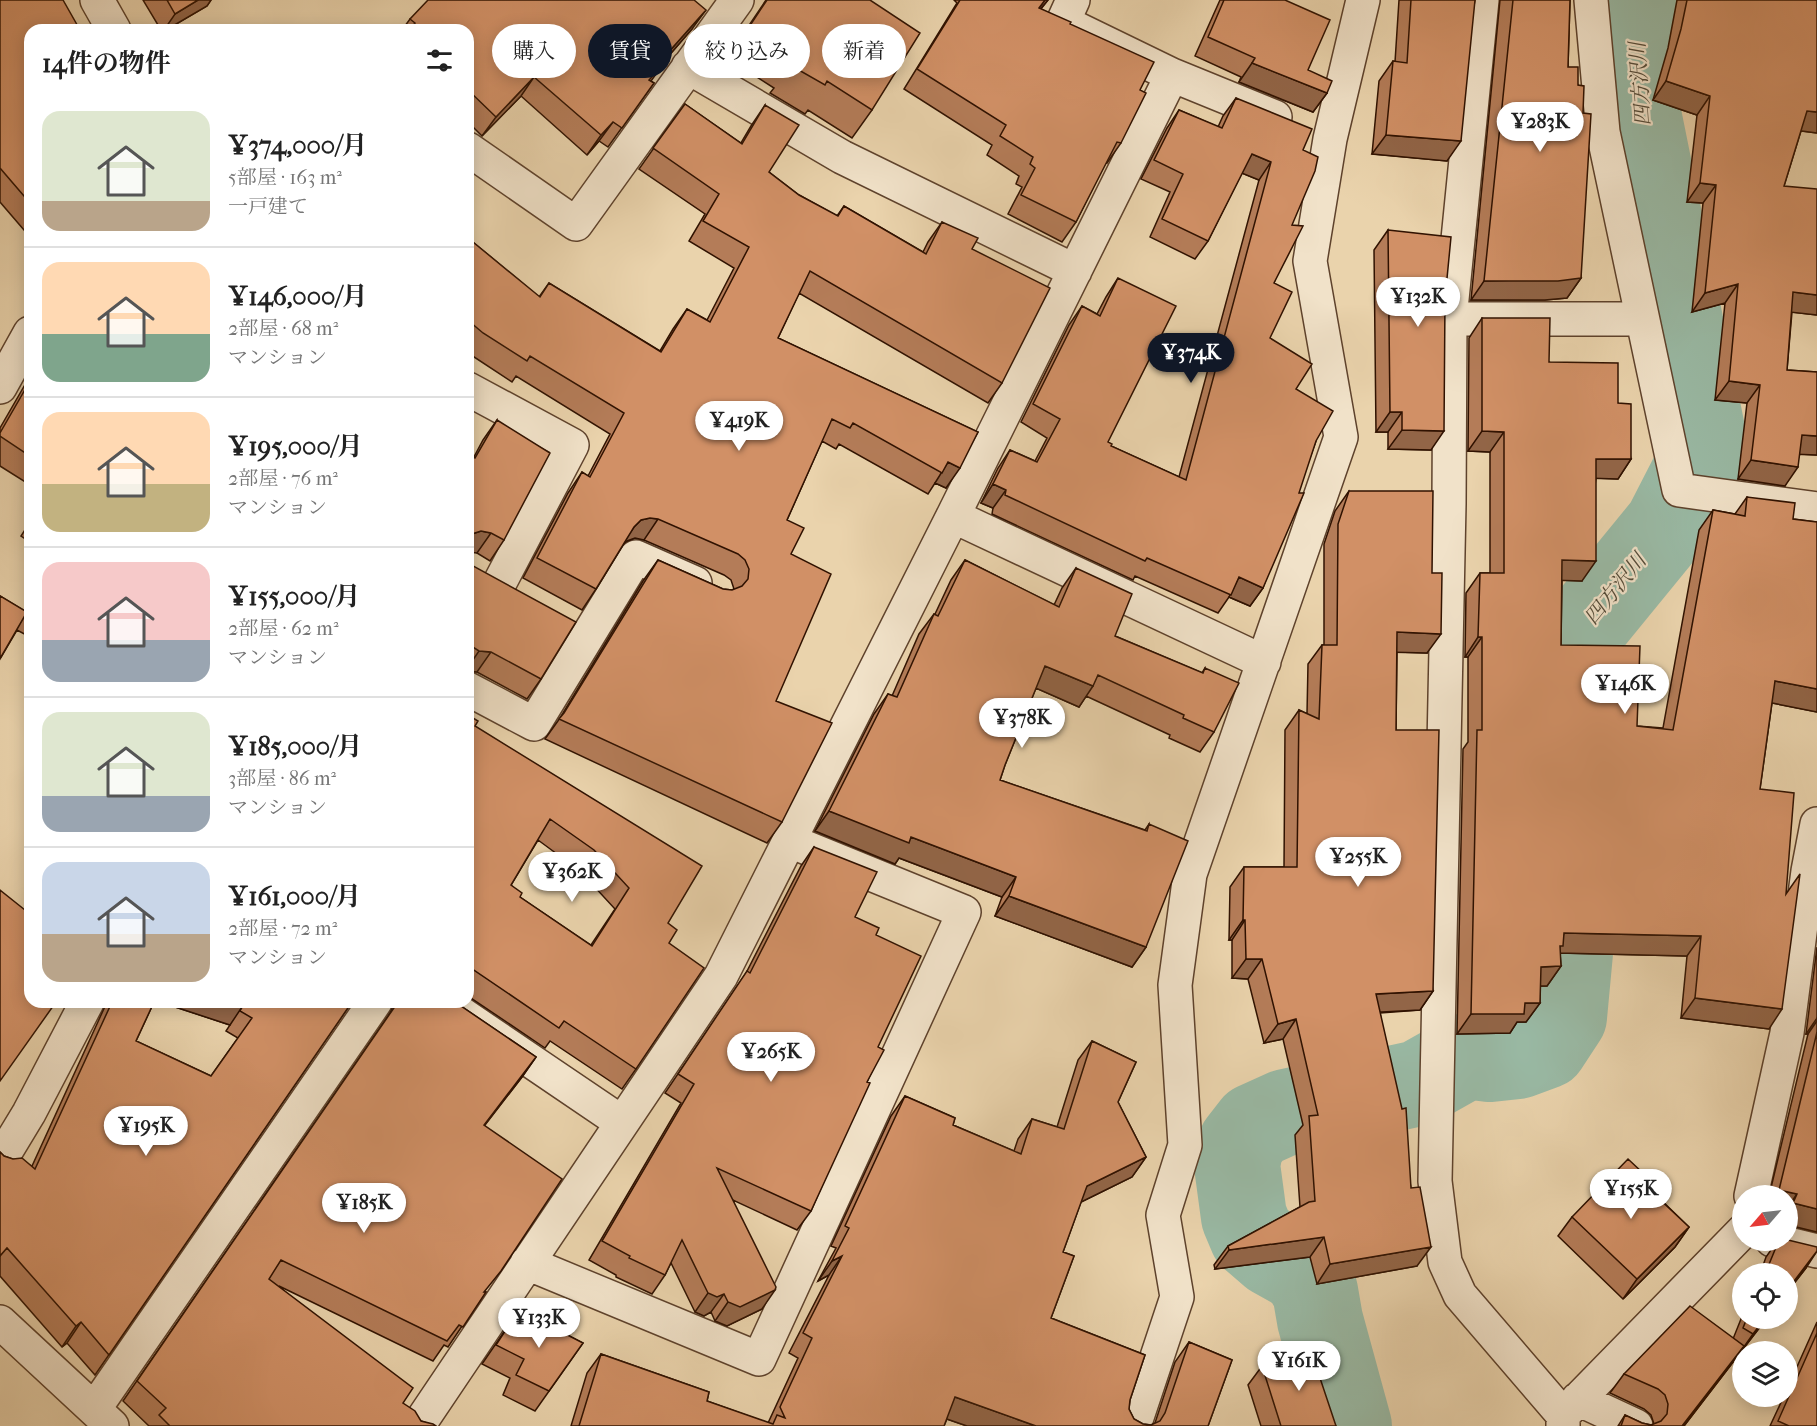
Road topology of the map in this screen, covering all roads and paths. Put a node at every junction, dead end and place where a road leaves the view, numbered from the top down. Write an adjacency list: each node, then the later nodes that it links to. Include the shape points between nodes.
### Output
1 (97, 0): 7 (street)
2 (737, 0): 8 (street)
3 (1073, 0): 10 (street, via 1063,21)
4 (1363, 0): 12 (street)
5 (1482, 0): 15 (street)
6 (1591, 0): 16 (street, via 1603,132)
7 (111, 24)
8 (719, 24)
9 (684, 73): 13 (street, via 576,224)
10 (1172, 75): 12 (street); 14 (street)
11 (707, 78): 14 (street, via 842,157)
12 (1330, 139): 28 (street, via 1310,261 1341,437)
13 (474, 153)
14 (1075, 271): 21 (street)
15 (1450, 319): 16 (street); 43 (street, via 1435,1181 1445,1263 1460,1295)
16 (1642, 319): 20 (street, via 1679,490)
17 (24, 344): 18 (street)
18 (0, 387)
19 (474, 392): 23 (street, via 572,445)
20 (1817, 509)
21 (953, 516): 28 (street); 31 (street)
22 (474, 573): 23 (street)
23 (498, 586): 25 (street)
24 (716, 592): 27 (street, via 636,557)
25 (528, 603)
26 (558, 619): 27 (street)
27 (589, 635): 29 (street, via 534,724)
28 (1264, 662): 46 (street, via 1190,874 1175,986 1185,1145 1163,1215 1177,1297)
29 (474, 692)
30 (1817, 824): 37 (street, via 1787,1033)
31 (790, 841): 35 (street, via 721,976); 41 (street, via 964,912 759,1359)
32 (84, 1008): 36 (street)
33 (371, 1008): 44 (street)
34 (453, 1008): 35 (street)
35 (621, 1122): 41 (street)
36 (0, 1161)
37 (1753, 1185)
38 (1732, 1244): 43 (street)
39 (1798, 1246): 40 (street)
40 (1817, 1251)
41 (527, 1263): 45 (street)
42 (0, 1322): 44 (street)
43 (1568, 1413): 47 (street)
44 (104, 1417)
45 (418, 1426)
46 (1134, 1426)
47 (1636, 1426)

